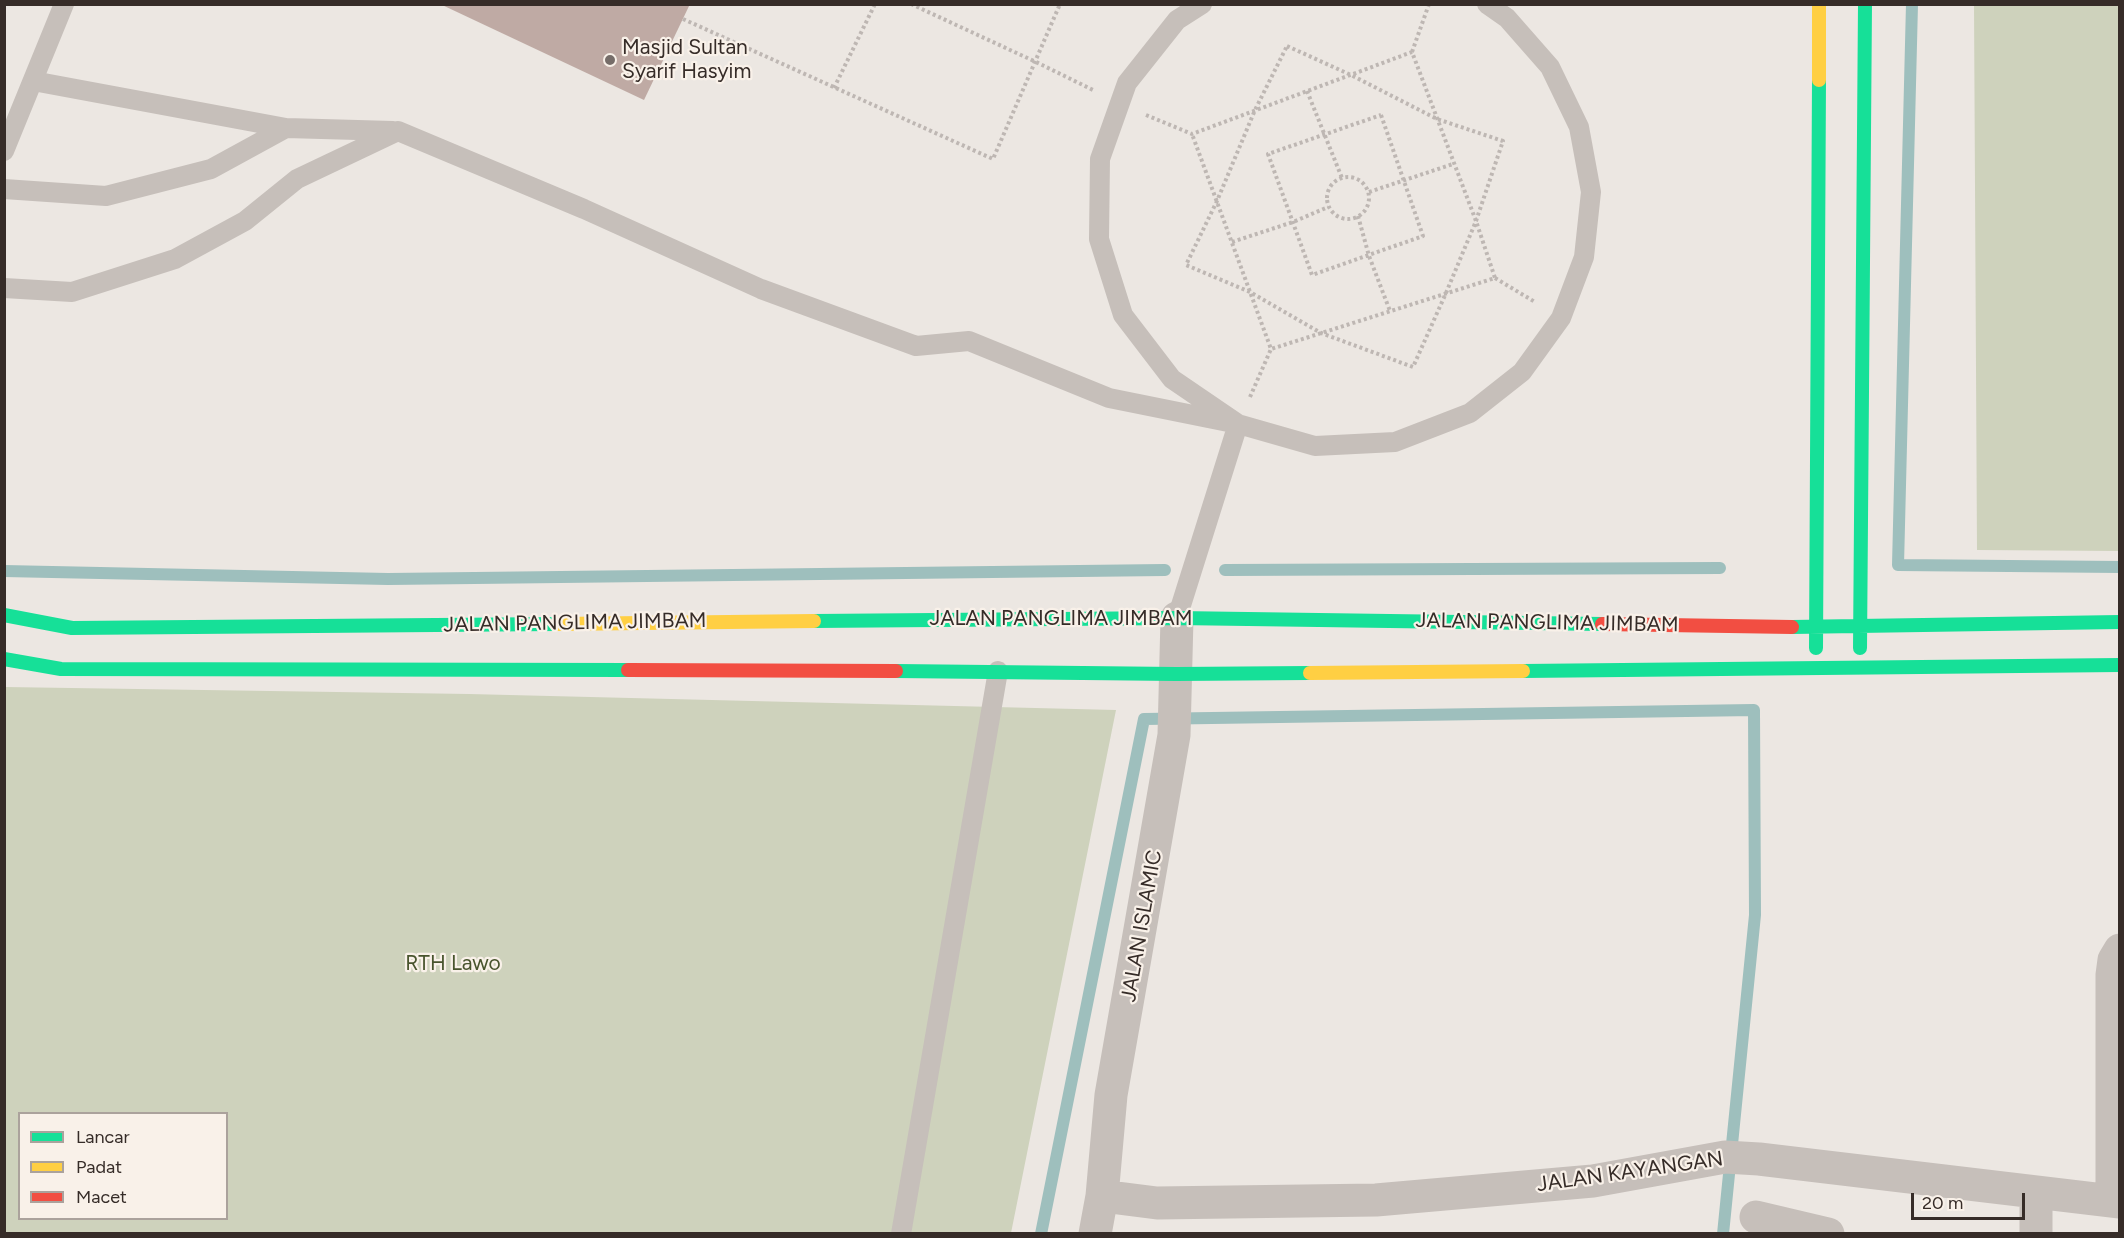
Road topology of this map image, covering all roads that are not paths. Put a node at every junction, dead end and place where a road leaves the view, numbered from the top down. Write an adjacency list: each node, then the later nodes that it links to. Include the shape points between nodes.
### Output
1 (64, 4): 6 (lane)
2 (1202, 4): 12 (lane, via 1177,20 1127,83 1100,159 1099,238 1123,315 1172,379)
3 (1487, 4): 12 (lane, via 1507,18 1551,67 1579,127 1591,192 1584,257 1561,318 1522,372 1470,413 1395,442 1315,446)
4 (1819, 4): 17 (street)
5 (1865, 4): 16 (street)
6 (33, 81): 7 (lane); 9 (lane)
7 (286, 128): 8 (lane); 10 (lane, via 212,169 106,196)
8 (398, 131): 11 (lane, via 297,179 245,221 175,259 72,292); 12 (lane, via 761,289 916,346 969,341 1109,398)
9 (4, 151)
10 (4, 189)
11 (4, 288)
12 (1238, 424): 14 (lane)
13 (4, 615): 14 (street, JALAN PANGLIMA JIMBAM, via 72,628)
14 (1177, 618): 17 (street, JALAN PANGLIMA JIMBAM); 23 (street, JALAN ISLAMIC)
15 (2120, 622): 16 (street, JALAN PANGLIMA JIMBAM)
16 (1860, 626): 17 (street, JALAN PANGLIMA JIMBAM); 21 (street)
17 (1816, 627): 20 (street)
18 (4, 659): 22 (street, JALAN PANGLIMA JIMBAM, via 61,669)
19 (2120, 665): 21 (street, JALAN PANGLIMA JIMBAM)
20 (1817, 667): 21 (street, JALAN PANGLIMA JIMBAM); 23 (street, JALAN PANGLIMA JIMBAM)
21 (1861, 667)
22 (998, 671): 23 (street, JALAN PANGLIMA JIMBAM); 29 (lane)
23 (1176, 674): 26 (street, JALAN ISLAMIC, via 1174,735 1111,1095)
24 (2120, 950): 27 (street, via 2112,975)
25 (2036, 1192): 26 (street, JALAN KAYANGAN, via 1725,1157 1593,1181 1376,1200 1156,1203); 27 (street, JALAN KAYANGAN); 32 (street)
26 (1102, 1196): 30 (street, JALAN ISLAMIC)
27 (2116, 1202)
28 (1756, 1217): 31 (street)
29 (901, 1233)
30 (1095, 1233)
31 (1828, 1233)
32 (2036, 1233)

